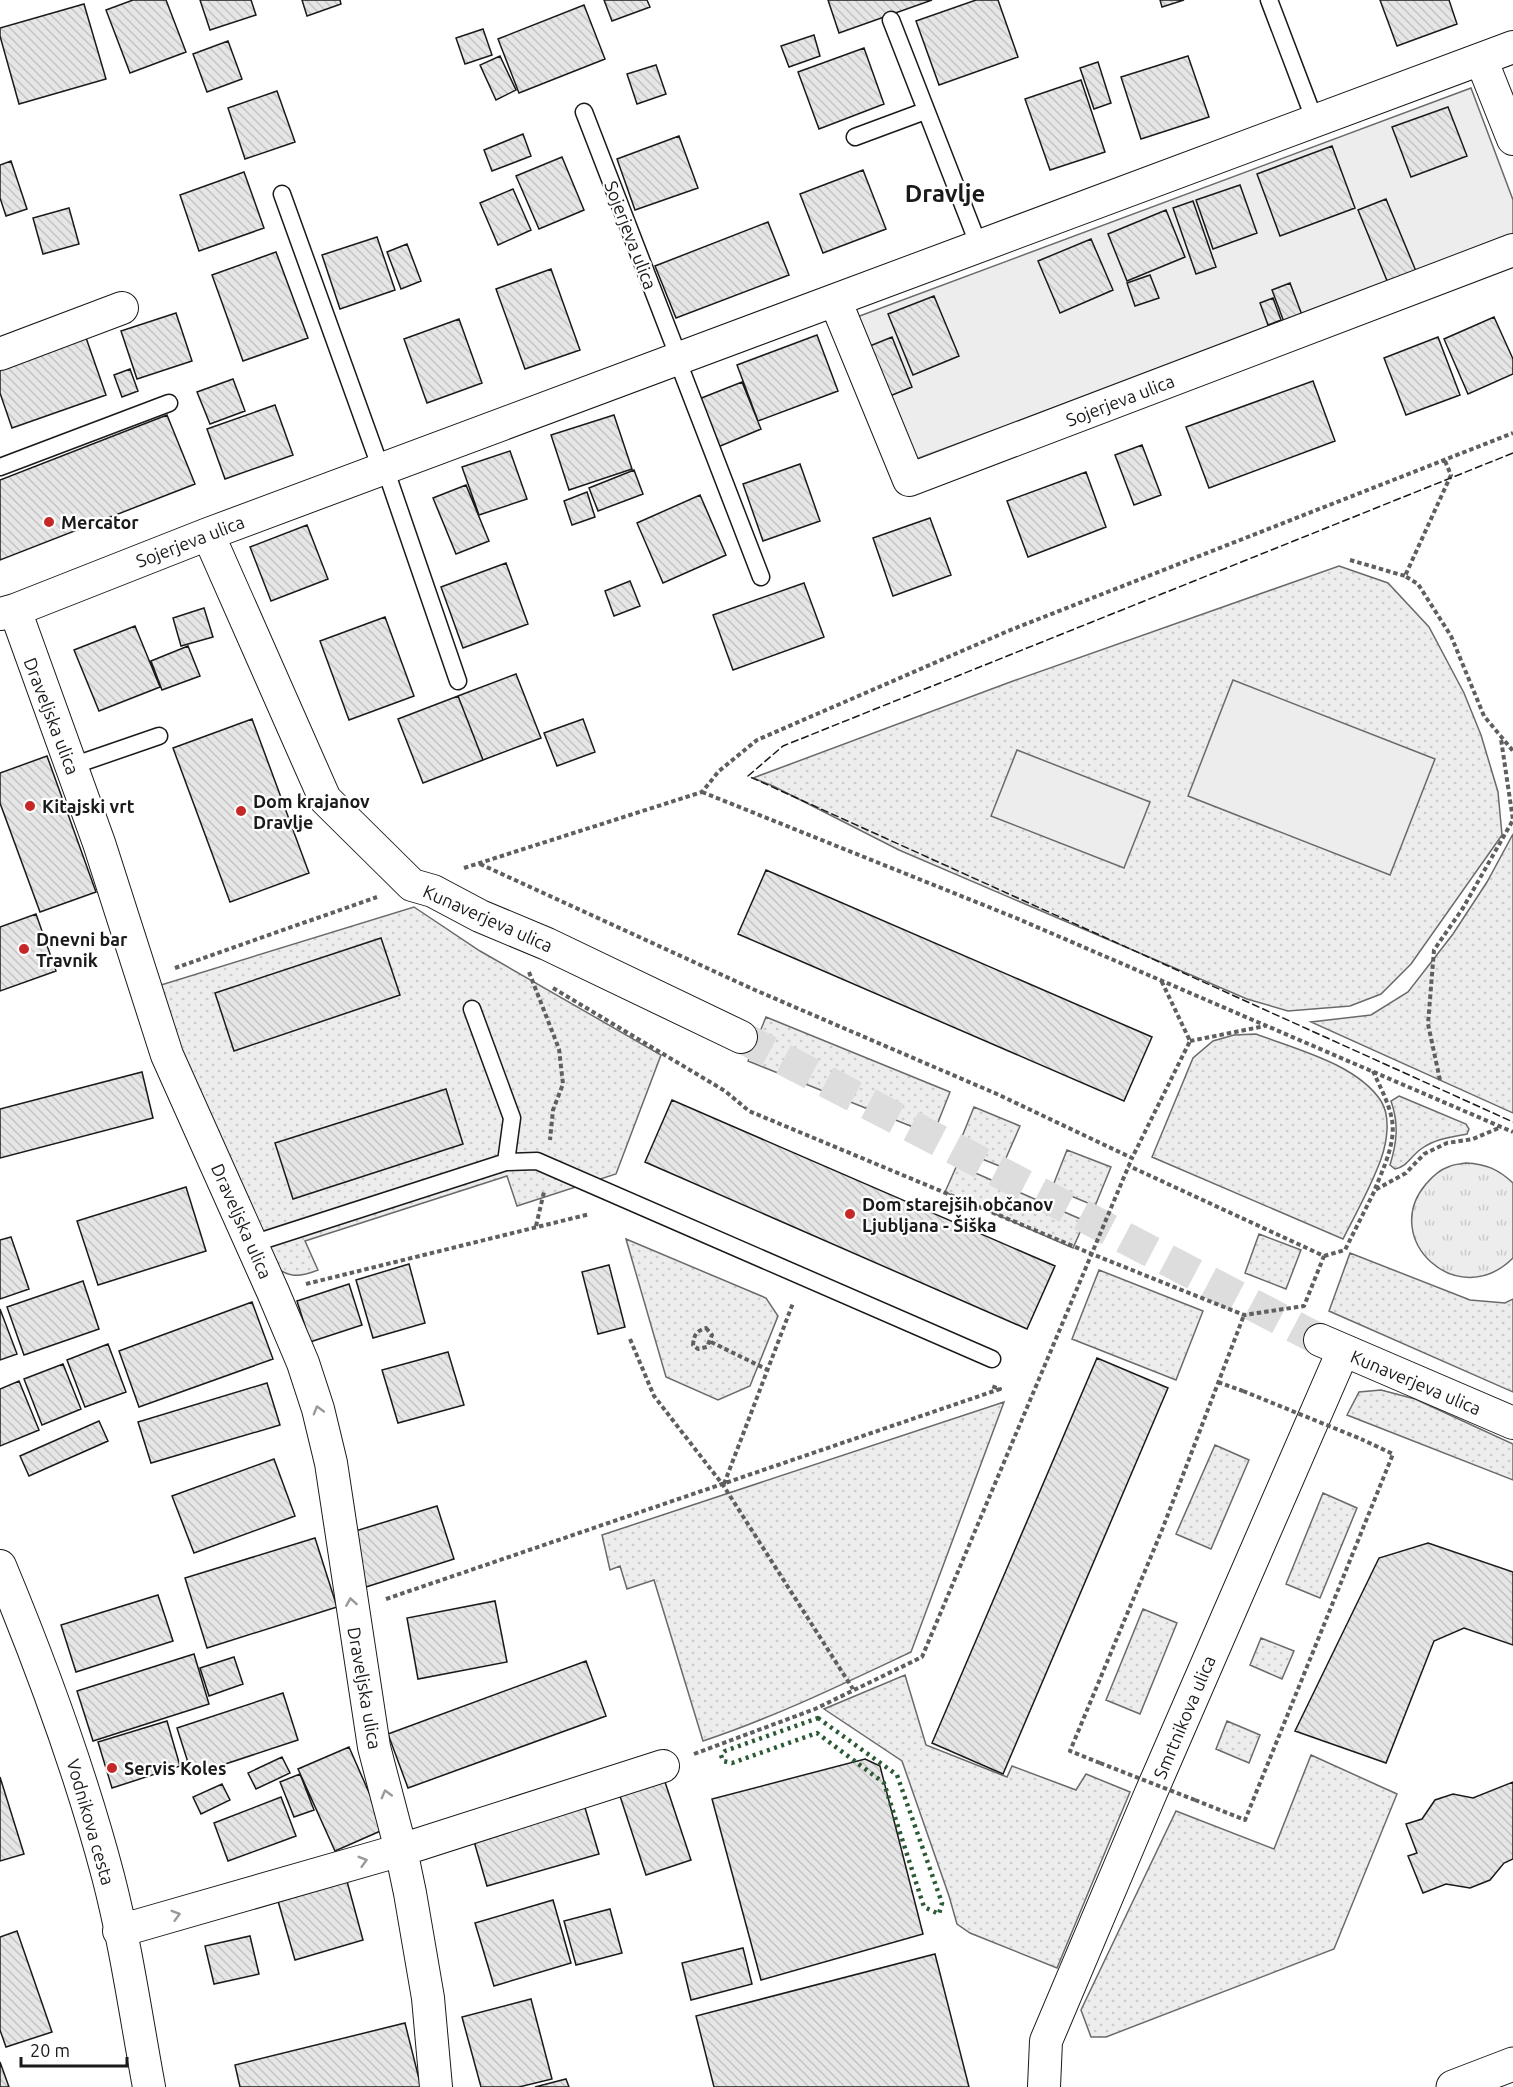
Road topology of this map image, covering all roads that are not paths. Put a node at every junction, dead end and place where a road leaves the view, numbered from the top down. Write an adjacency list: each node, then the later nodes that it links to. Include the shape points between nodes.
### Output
1 (1269, 0): 7 (lane)
2 (891, 20): 5 (lane)
3 (1513, 47): 4 (street, Sojerjeva ulica)
4 (1481, 59): 7 (street, Sojerjeva ulica); 9 (street)
5 (925, 111): 8 (lane); 11 (lane)
6 (584, 112): 16 (lane, Sojerjeva ulica)
7 (1316, 121): 11 (street, Sojerjeva ulica)
8 (855, 137)
9 (1513, 139)
10 (282, 194): 19 (lane)
11 (979, 246): 13 (street, Sojerjeva ulica)
12 (1513, 250): 13 (street, Sojerjeva ulica, via 909,480)
13 (835, 300): 16 (street, Sojerjeva ulica)
14 (122, 308): 15 (street)
15 (0, 354)
16 (678, 358): 19 (street, Sojerjeva ulica); 21 (lane, Sojerjeva ulica)
17 (169, 403): 18 (lane)
18 (0, 467)
19 (383, 468): 20 (street, Sojerjeva ulica); 23 (lane)
20 (208, 534): 22 (street, Sojerjeva ulica); 27 (street, Kunaverjeva ulica, via 325,799 412,885 433,891)
21 (761, 577)
22 (7, 612): 25 (street, Draveljska ulica, via 29,654)
23 (458, 681)
24 (159, 736): 25 (lane)
25 (72, 766): 29 (street, Draveljska ulica, via 167,1055)
26 (472, 1009): 28 (lane, via 512,1118)
27 (741, 1037)
28 (506, 1162): 29 (lane); 31 (lane, via 537,1161 548,1165)
29 (252, 1244): 35 (street, Draveljska ulica, one-way to 29, via 374,1747 331,1463 318,1409 303,1363)
30 (1331, 1345): 32 (street, Kunaverjeva ulica); 40 (street, Smrtnikova ulica, via 1150,1795 1046,2041)
31 (992, 1359)
32 (1513, 1423)
33 (0, 1566): 36 (street, Vodnikova cesta, via 70,1747 109,1879)
34 (663, 1766): 35 (street)
35 (401, 1850): 36 (street, one-way to 35); 39 (street, Draveljska ulica, via 428,1998)
36 (119, 1931): 38 (street, Vodnikova cesta)
37 (1513, 2064): 41 (street)
38 (149, 2087)
39 (436, 2087)
40 (1044, 2087)
41 (1453, 2087)

